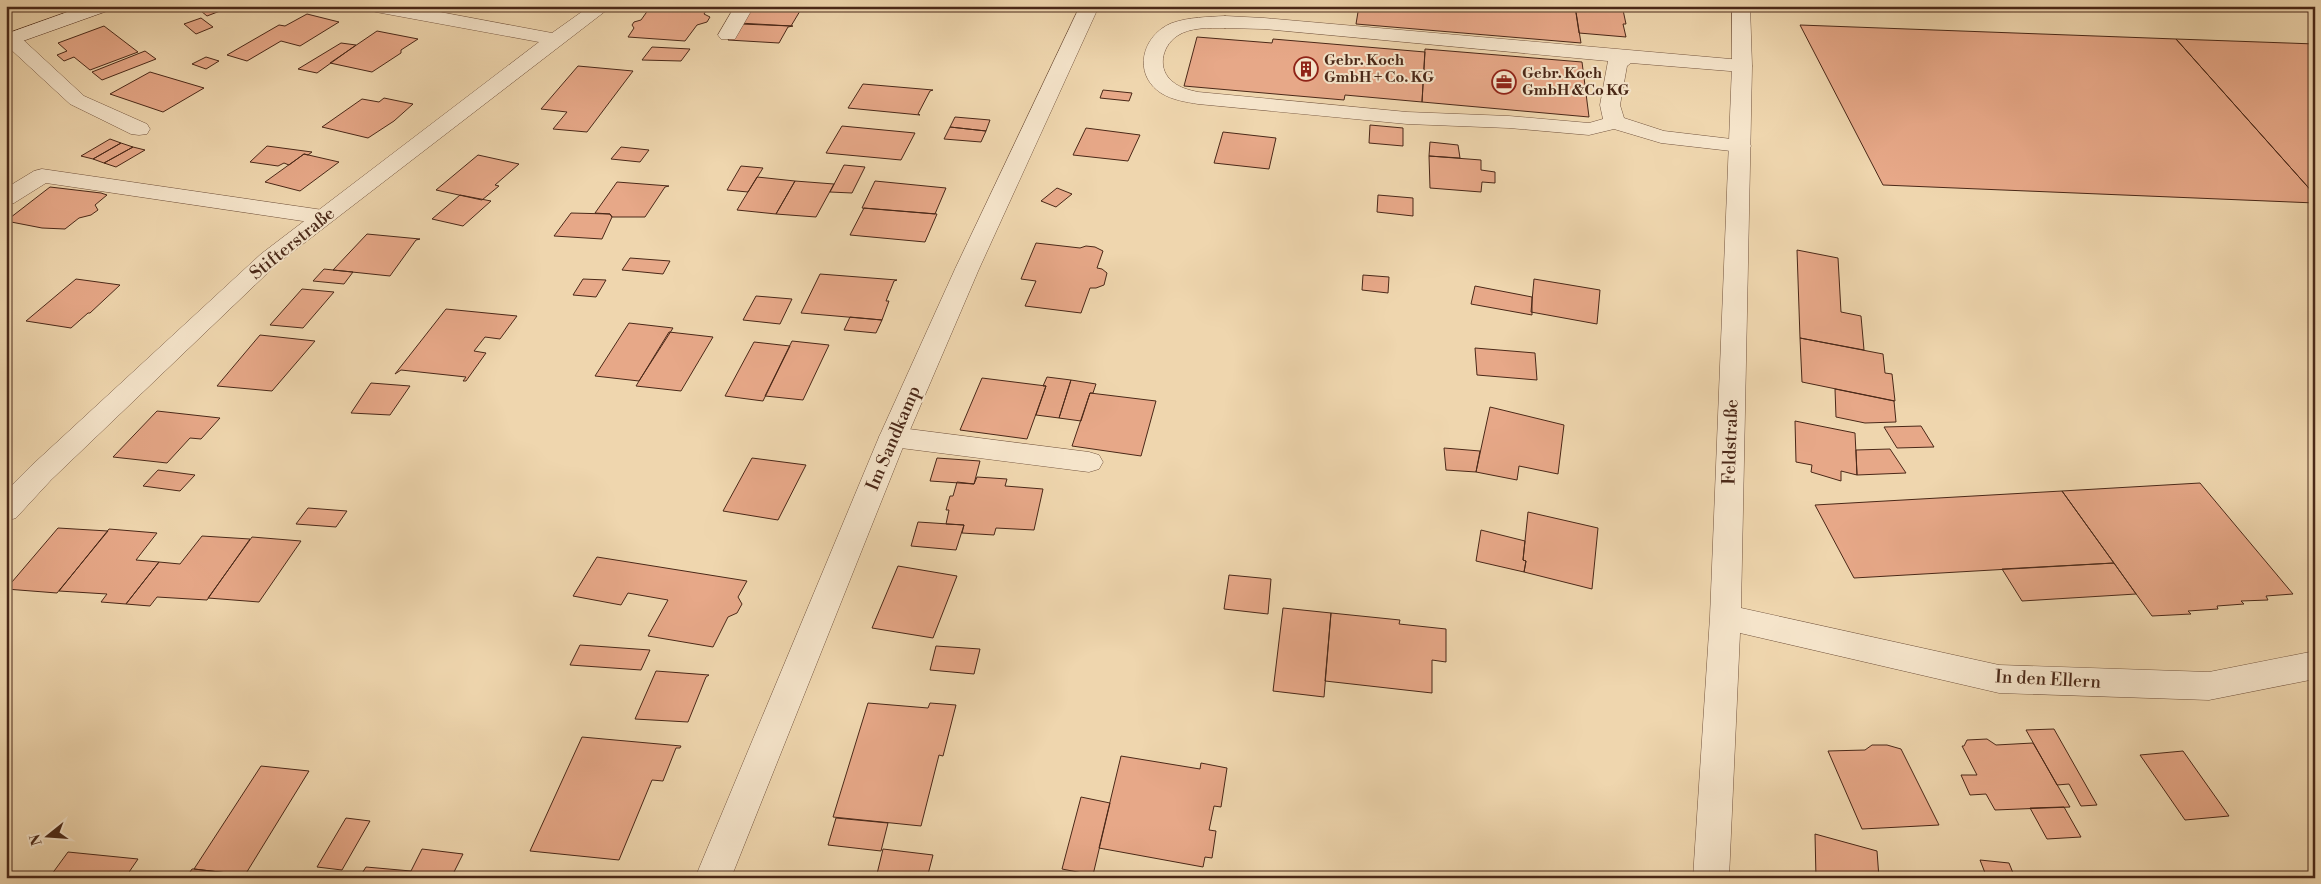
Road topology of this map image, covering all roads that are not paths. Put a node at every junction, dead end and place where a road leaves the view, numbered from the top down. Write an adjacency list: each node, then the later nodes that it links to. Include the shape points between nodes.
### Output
1 (103, 6): 8 (street)
2 (376, 6): 9 (street)
3 (603, 6): 9 (street, Stifterstraße)
4 (745, 6): 7 (street)
5 (1090, 6): 17 (street, Im Sandkamp)
6 (1741, 6): 11 (street, Feldstraße)
7 (728, 35)
8 (8, 40): 13 (street, via 77,100)
9 (554, 40): 16 (street, Stifterstraße)
10 (1627, 57): 11 (street); 12 (street, via 1616,63 1610,104); 12 (street, via 1207,22 1168,32 1153,53 1152,67 1161,82 1176,93 1198,98 1407,118 1589,128)
11 (1742, 66): 14 (street, Feldstraße)
12 (1615, 122): 14 (street, via 1661,137)
13 (139, 129)
14 (1740, 146): 20 (street, Feldstraße)
15 (6, 198): 16 (street, via 42,176)
16 (323, 217): 19 (street, Stifterstraße, via 269,259 41,473)
17 (893, 436): 18 (street); 22 (street, Im Sandkamp)
18 (1089, 462)
19 (6, 510)
20 (1724, 617): 21 (street, In den Ellern, via 1999,679 2209,686); 23 (street, Feldstraße)
21 (2315, 665)
22 (713, 878)
23 (1711, 878)

